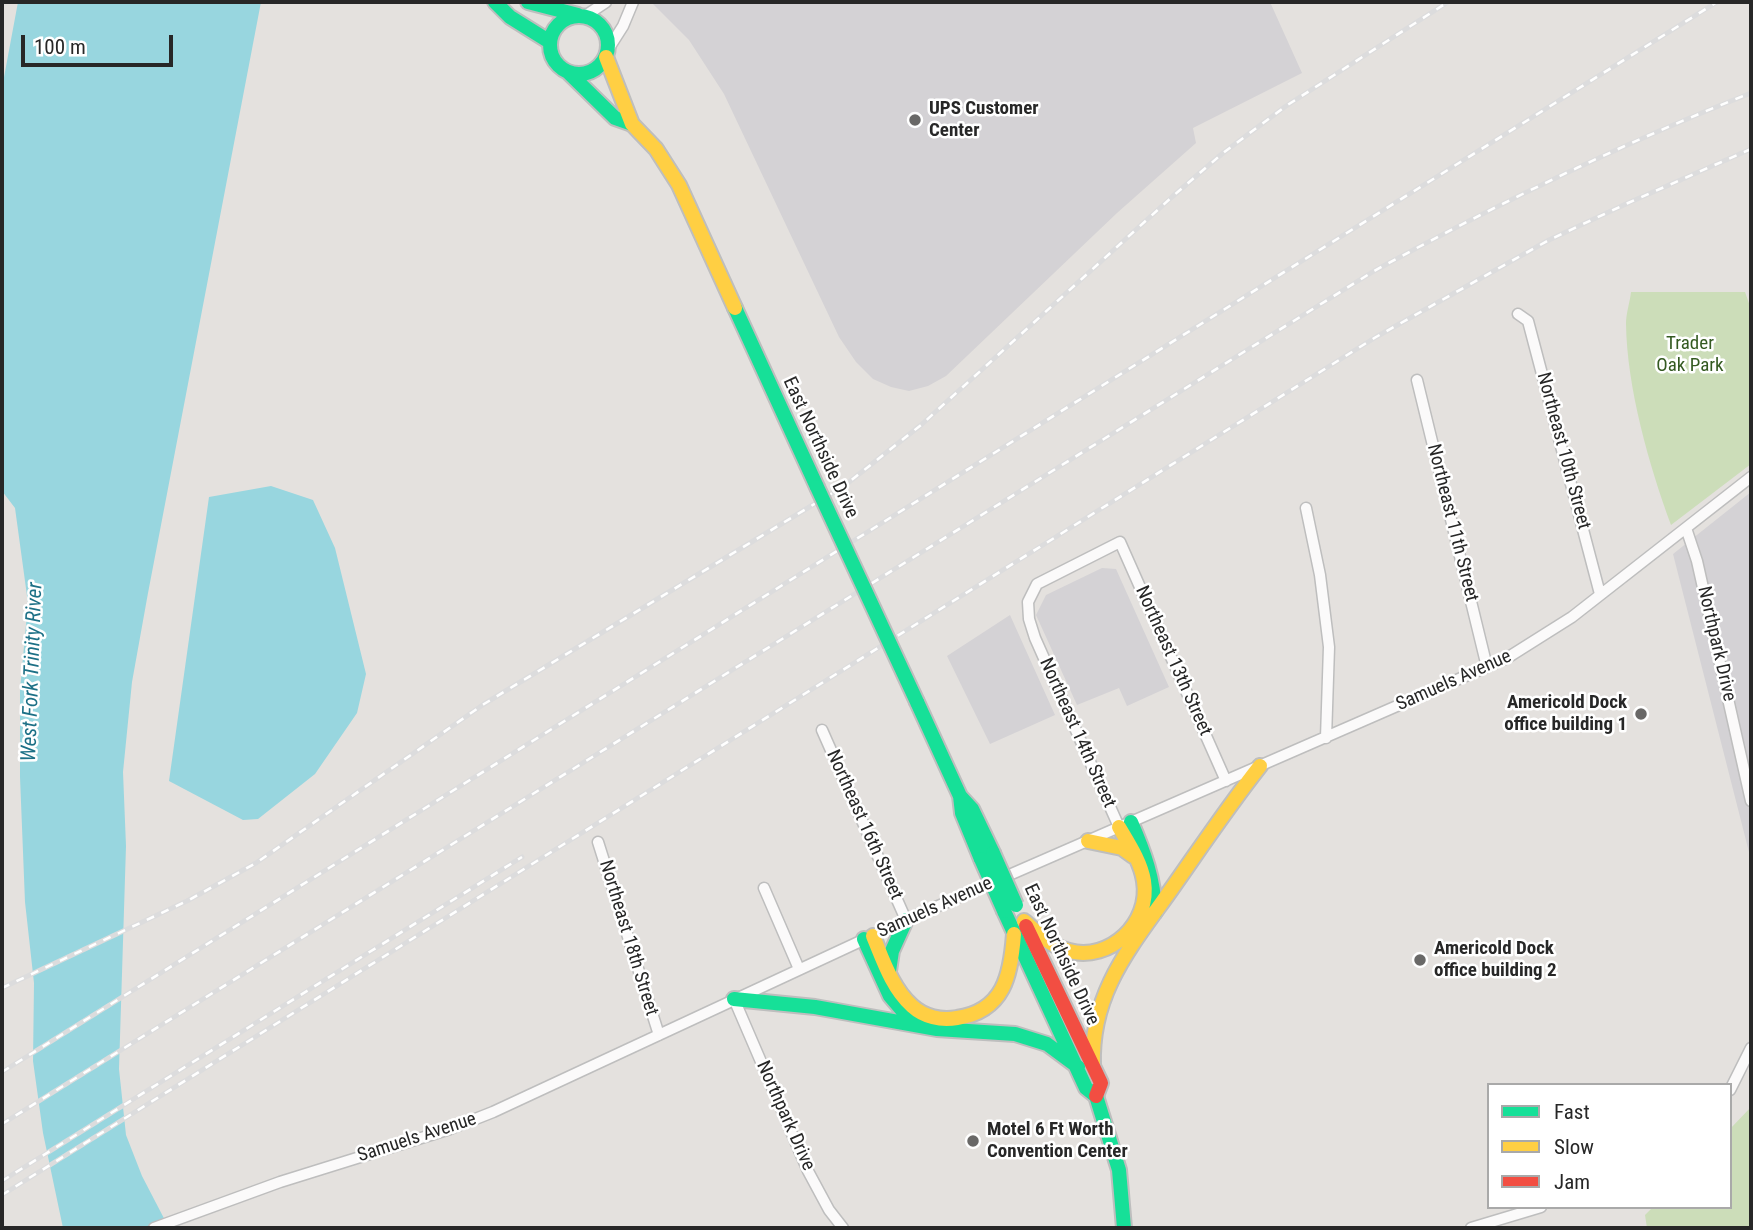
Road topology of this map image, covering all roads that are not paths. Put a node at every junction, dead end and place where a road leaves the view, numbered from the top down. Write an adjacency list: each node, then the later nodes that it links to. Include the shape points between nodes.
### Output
1 (498, 2): 6 (street, via 510,17)
2 (528, 2): 5 (street)
3 (606, 2): 5 (street)
4 (633, 2): 7 (street)
5 (582, 16): 6 (street, via 561,21); 7 (street, via 604,29)
6 (550, 42): 8 (street, via 557,65)
7 (607, 52): 8 (street, via 593,71); 9 (street, East Northside Drive)
8 (569, 72): 9 (street, East Northside Drive, via 615,118)
9 (632, 124): 30 (street, East Northside Drive, bridge, via 656,149 679,185 960,796 972,809)
10 (1518, 314): 16 (street, Northeast 10th Street, via 1528,321)
11 (1417, 380): 17 (street, Northeast 11th Street)
12 (1751, 477): 14 (street, Samuels Avenue)
13 (1306, 508): 19 (street, via 1329,647)
14 (1686, 528): 16 (street, Samuels Avenue); 22 (street, Northpark Drive)
15 (1120, 542): 21 (street, Northeast 13th Street); 23 (street, Northeast 14th Street, via 1037,584 1028,602 1035,638)
16 (1600, 594): 17 (street, Samuels Avenue, via 1531,645)
17 (1488, 667): 19 (street, Samuels Avenue)
18 (822, 730): 29 (street, Northeast 16th Street)
19 (1326, 738): 20 (street, Samuels Avenue)
20 (1260, 766): 21 (street, Samuels Avenue); 28 (street, via 1229,803)
21 (1226, 781): 23 (street, Samuels Avenue)
22 (1751, 801)
23 (1125, 825): 24 (street, Samuels Avenue); 26 (street); 28 (street, via 1150,865)
24 (1088, 841): 26 (street, via 1122,848); 29 (street, Samuels Avenue)
25 (598, 842): 36 (street, Northeast 18th Street)
26 (1135, 858): 30 (street, via 1143,876 1144,904 1135,925 1112,946 1073,952)
27 (764, 888): 32 (street)
28 (1155, 912): 38 (street, via 1106,989)
29 (906, 920): 31 (street, Samuels Avenue); 33 (street, via 892,951)
30 (1019, 927): 33 (street, via 1000,993 971,1016 942,1019 919,1012 904,998); 38 (street, East Northside Drive)
31 (868, 937): 32 (street, Samuels Avenue); 33 (street); 35 (street, via 890,996)
32 (799, 968): 34 (street, Samuels Avenue)
33 (889, 972)
34 (734, 999): 35 (street); 36 (street, Samuels Avenue); 42 (street, Northpark Drive, via 808,1171)
35 (913, 1023): 38 (street, via 1015,1034 1047,1044)
36 (659, 1035): 41 (street, Samuels Avenue, via 450,1129)
37 (1751, 1048): 39 (street)
38 (1085, 1067): 43 (street, East Northside Drive, via 1086,1088 1096,1096 1119,1170)
39 (1732, 1086)
40 (1534, 1209): 44 (street)
41 (154, 1228)
42 (843, 1228)
43 (1124, 1228)
44 (1471, 1228)

